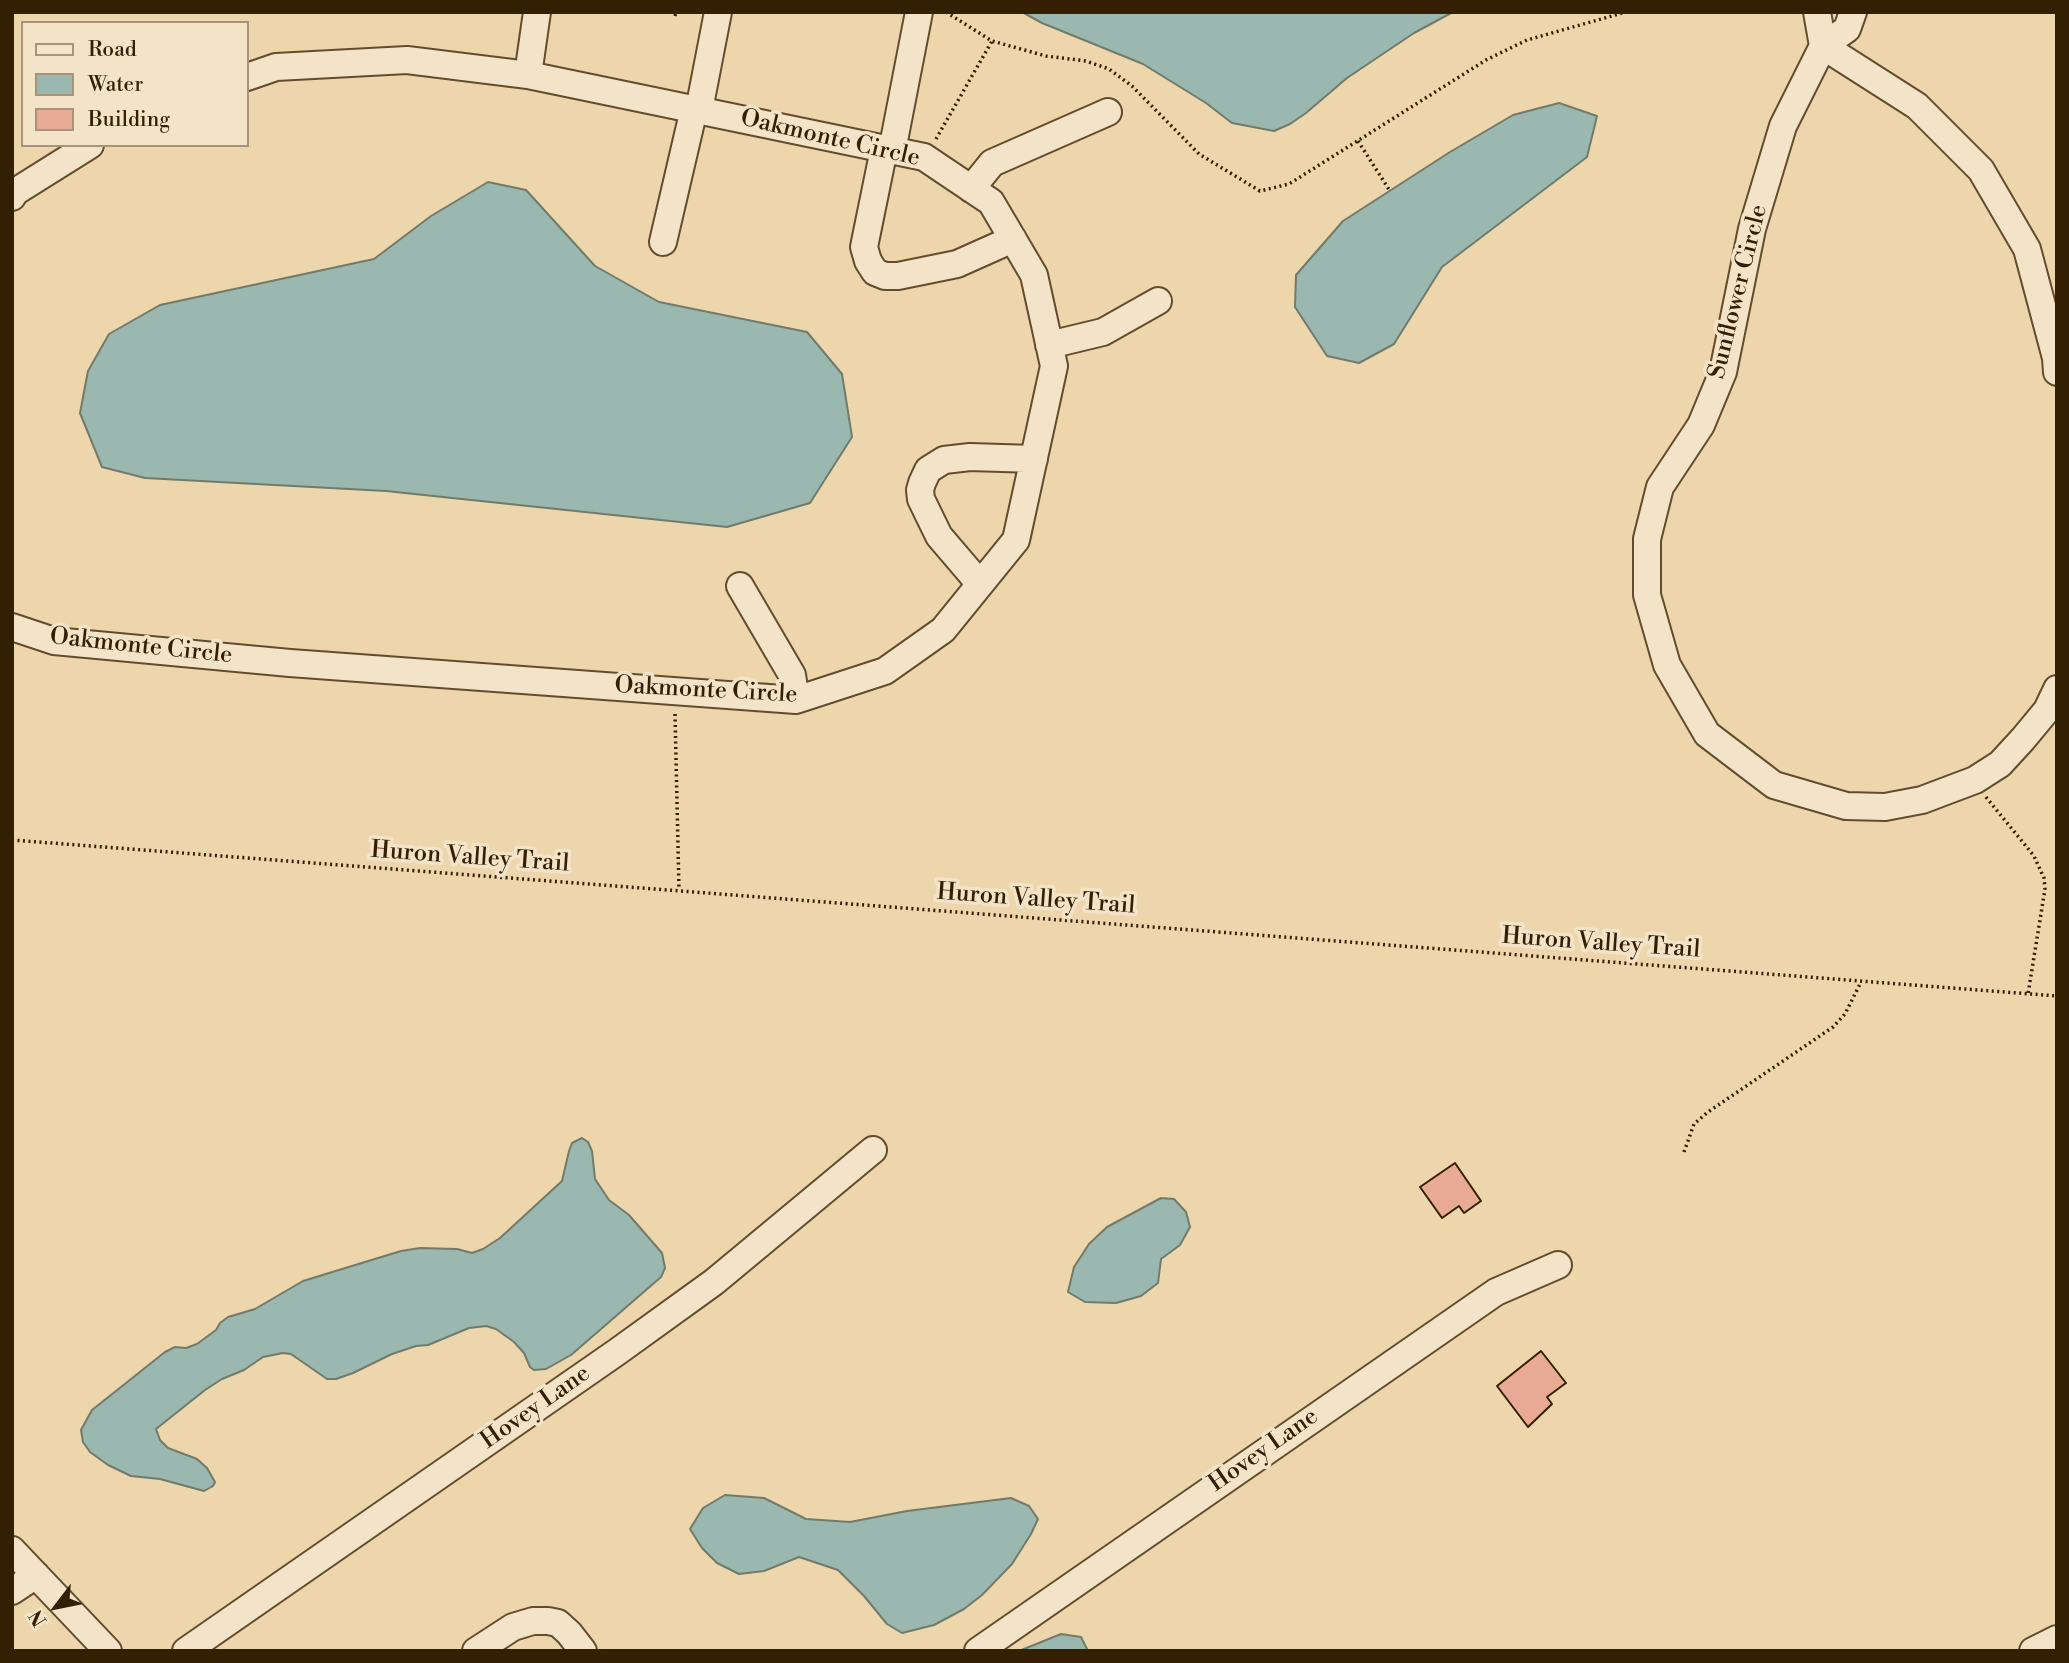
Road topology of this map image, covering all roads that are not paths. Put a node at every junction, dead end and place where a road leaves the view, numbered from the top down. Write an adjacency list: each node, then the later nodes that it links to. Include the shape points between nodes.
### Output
1 (537, 12): 7 (street)
2 (718, 12): 9 (street)
3 (919, 12): 12 (street)
4 (1817, 12): 6 (street)
5 (1853, 12): 6 (street, via 1847,29)
6 (1823, 46): 19 (street, via 1917,106 1981,170 2027,249); 24 (street, Sunflower Circle, via 1783,126 1752,229 1723,372 1701,425 1660,487 1647,539 1647,595 1667,665 1707,734 1774,785 1846,806 1885,807 1922,800 1975,780 2015,748 2047,710)
7 (528, 75): 8 (street, Oakmonte Circle, via 407,60 276,67); 9 (street, Oakmonte Circle)
8 (248, 77)
9 (696, 110): 12 (street, Oakmonte Circle); 16 (street)
10 (1108, 112): 13 (street, via 992,163)
11 (87, 147): 14 (street)
12 (888, 150): 13 (street, Oakmonte Circle, via 926,158); 15 (street, via 864,247 875,272 898,276 957,264)
13 (971, 188): 15 (street, Oakmonte Circle, via 991,202)
14 (12, 197)
15 (1013, 239): 18 (street, Oakmonte Circle, via 1034,275)
16 (663, 242)
17 (1158, 301): 18 (street, via 1103,332)
18 (1049, 345): 20 (street, Oakmonte Circle, via 1054,366)
19 (2057, 372)
20 (1034, 459): 21 (street, Oakmonte Circle, via 1016,540); 21 (street, via 944,460 928,471 922,483 921,499 939,536)
21 (980, 584): 25 (street, Oakmonte Circle, via 943,630 885,671)
22 (740, 586): 25 (street, via 792,675)
23 (12, 627): 25 (street, Oakmonte Circle, via 68,643)
24 (2057, 690)
25 (796, 701)
26 (873, 1150): 33 (street, Hovey Lane, via 714,1282)
27 (1558, 1265): 36 (street, Hovey Lane, via 1496,1292)
28 (12, 1550): 29 (street)
29 (36, 1575): 30 (street); 32 (street)
30 (12, 1591)
31 (2057, 1639): 37 (street)
32 (108, 1651)
33 (186, 1651)
34 (476, 1651): 35 (street, via 513,1627 533,1621 558,1623)
35 (583, 1651)
36 (978, 1651)
37 (2033, 1651)

